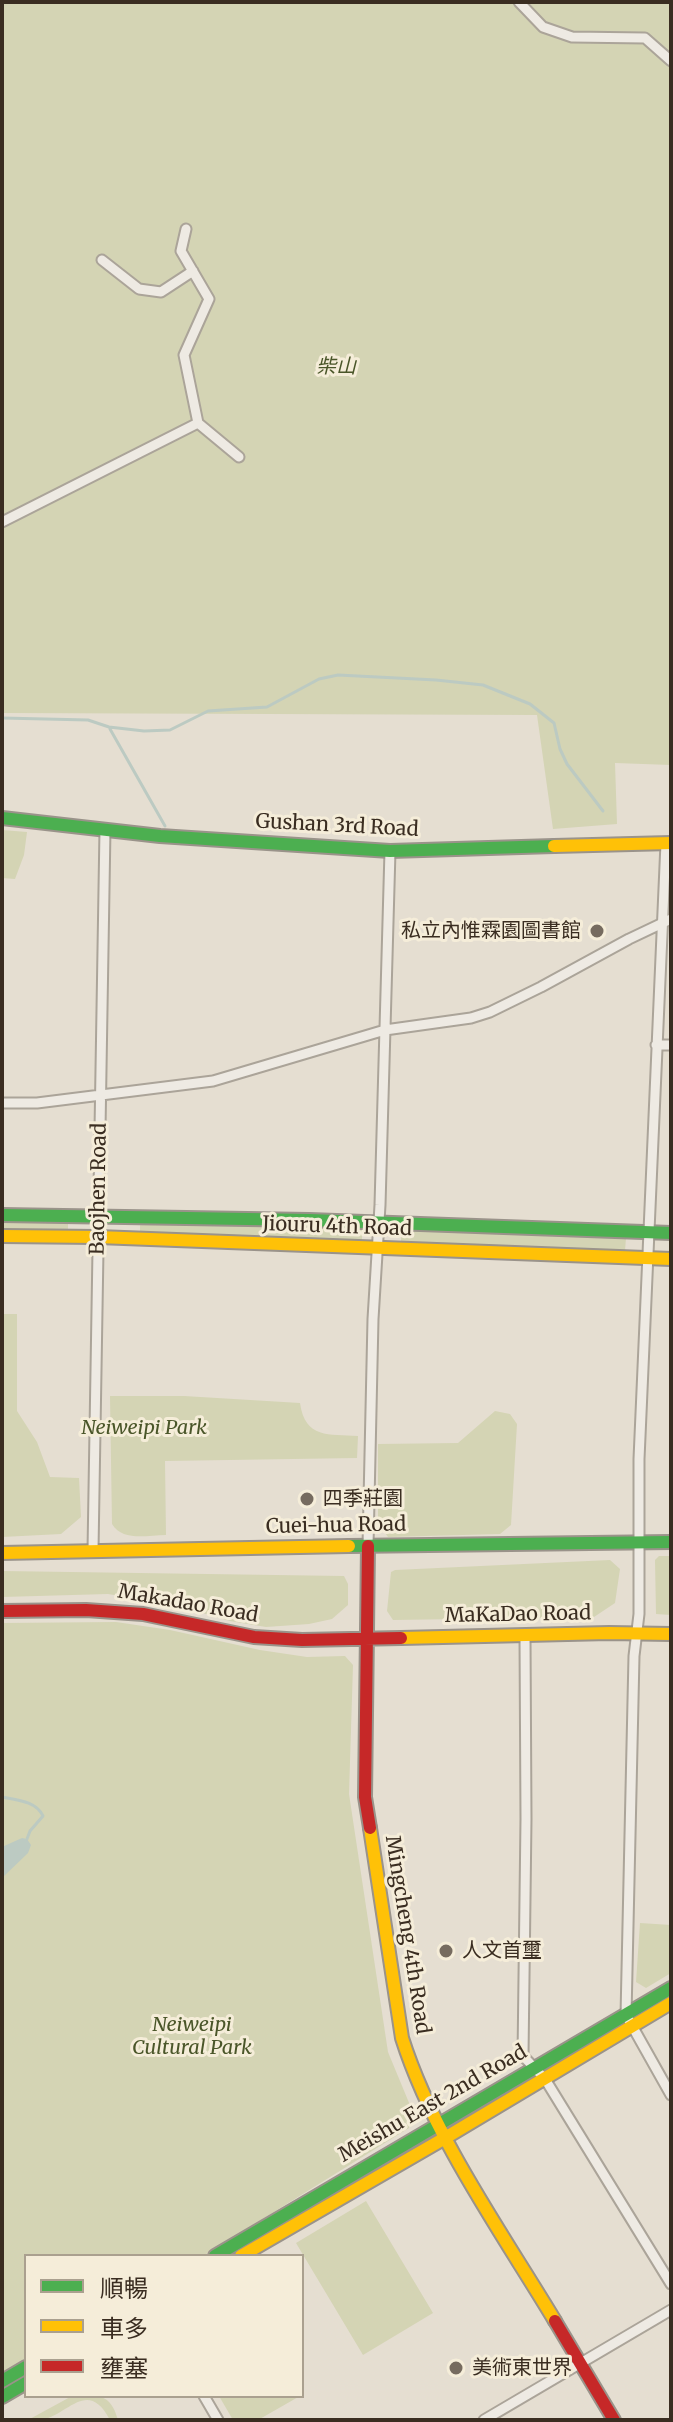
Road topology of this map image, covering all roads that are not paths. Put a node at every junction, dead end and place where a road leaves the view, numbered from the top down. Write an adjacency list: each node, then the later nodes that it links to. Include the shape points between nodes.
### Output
1 (519, 2): 2 (street, via 543,27 572,37 645,38)
2 (671, 61)
3 (186, 229): 5 (street, via 181,251)
4 (102, 260): 5 (street, via 139,289 150,291 161,292)
5 (193, 271): 6 (street, via 209,299 184,355)
6 (198, 423): 7 (street); 8 (street)
7 (239, 457)
8 (2, 522)
9 (2, 818): 10 (street, Gushan 3rd Road)
10 (105, 829): 12 (street, Gushan 3rd Road); 17 (street, Baojhen Road)
11 (669, 843): 12 (street, Gushan 3rd Road); 13 (street)
12 (390, 851): 14 (street)
13 (667, 920): 14 (street, via 490,1012); 15 (street)
14 (385, 1030): 17 (street, via 213,1081); 21 (street)
15 (656, 1045): 16 (street); 22 (street)
16 (671, 1045)
17 (101, 1095): 18 (street); 20 (street, Baojhen Road)
18 (2, 1103)
19 (2, 1215): 20 (street, Jiouru 4th Road)
20 (99, 1217): 21 (street, Jiouru 4th Road); 25 (street, Baojhen Road)
21 (379, 1222): 22 (street, Jiouru 4th Road); 26 (street)
22 (649, 1232): 23 (street, Jiouru 4th Road); 27 (street)
23 (671, 1233)
24 (2, 1236): 25 (street, Jiouru 4th Road)
25 (98, 1237): 26 (street, Jiouru 4th Road); 32 (street, Baojhen Road)
26 (376, 1249): 27 (street, Jiouru 4th Road); 31 (street)
27 (648, 1258): 28 (street, Jiouru 4th Road); 29 (street)
28 (671, 1259)
29 (639, 1542): 30 (street, Cuei-hua Road); 31 (street, Cuei-hua Road); 35 (street)
30 (671, 1542)
31 (368, 1546): 32 (street, Cuei-hua Road); 38 (street, Mingcheng 4th Road)
32 (93, 1550): 33 (street, Cuei-hua Road)
33 (2, 1553)
34 (2, 1611): 38 (street, Makadao Road, via 115,1611 254,1637)
35 (636, 1633): 36 (street, MaKaDao Road); 37 (street, MaKaDao Road); 41 (street)
36 (671, 1634)
37 (525, 1637): 38 (street, MaKaDao Road); 42 (street, via 523,2056)
38 (367, 1638): 45 (street, Mingcheng 4th Road, via 365,1797 402,2038)
39 (671, 1988): 41 (street, Meishu East 2nd Road)
40 (671, 2003): 41 (street, Meishu East 2nd Road)
41 (629, 2021): 42 (street, Meishu East 2nd Road); 43 (street, Meishu East 2nd Road); 44 (street)
42 (534, 2068): 43 (street); 45 (street, Meishu East 2nd Road)
43 (545, 2079): 46 (street, Meishu East 2nd Road); 49 (street)
44 (671, 2095)
45 (438, 2124): 46 (street, Mingcheng 4th Road); 47 (street, Meishu East 2nd Road)
46 (445, 2138): 48 (street, Meishu East 2nd Road); 51 (street, Mingcheng 4th Road)
47 (218, 2254)
48 (244, 2254)
49 (671, 2284)
50 (671, 2310): 51 (street)
51 (581, 2362): 58 (street); 59 (street, Mingcheng 4th Road)
52 (24, 2368): 53 (street)
53 (2, 2381)
54 (24, 2384): 55 (street)
55 (2, 2397)
56 (205, 2398): 57 (street)
57 (218, 2420)
58 (484, 2420)
59 (614, 2420)

